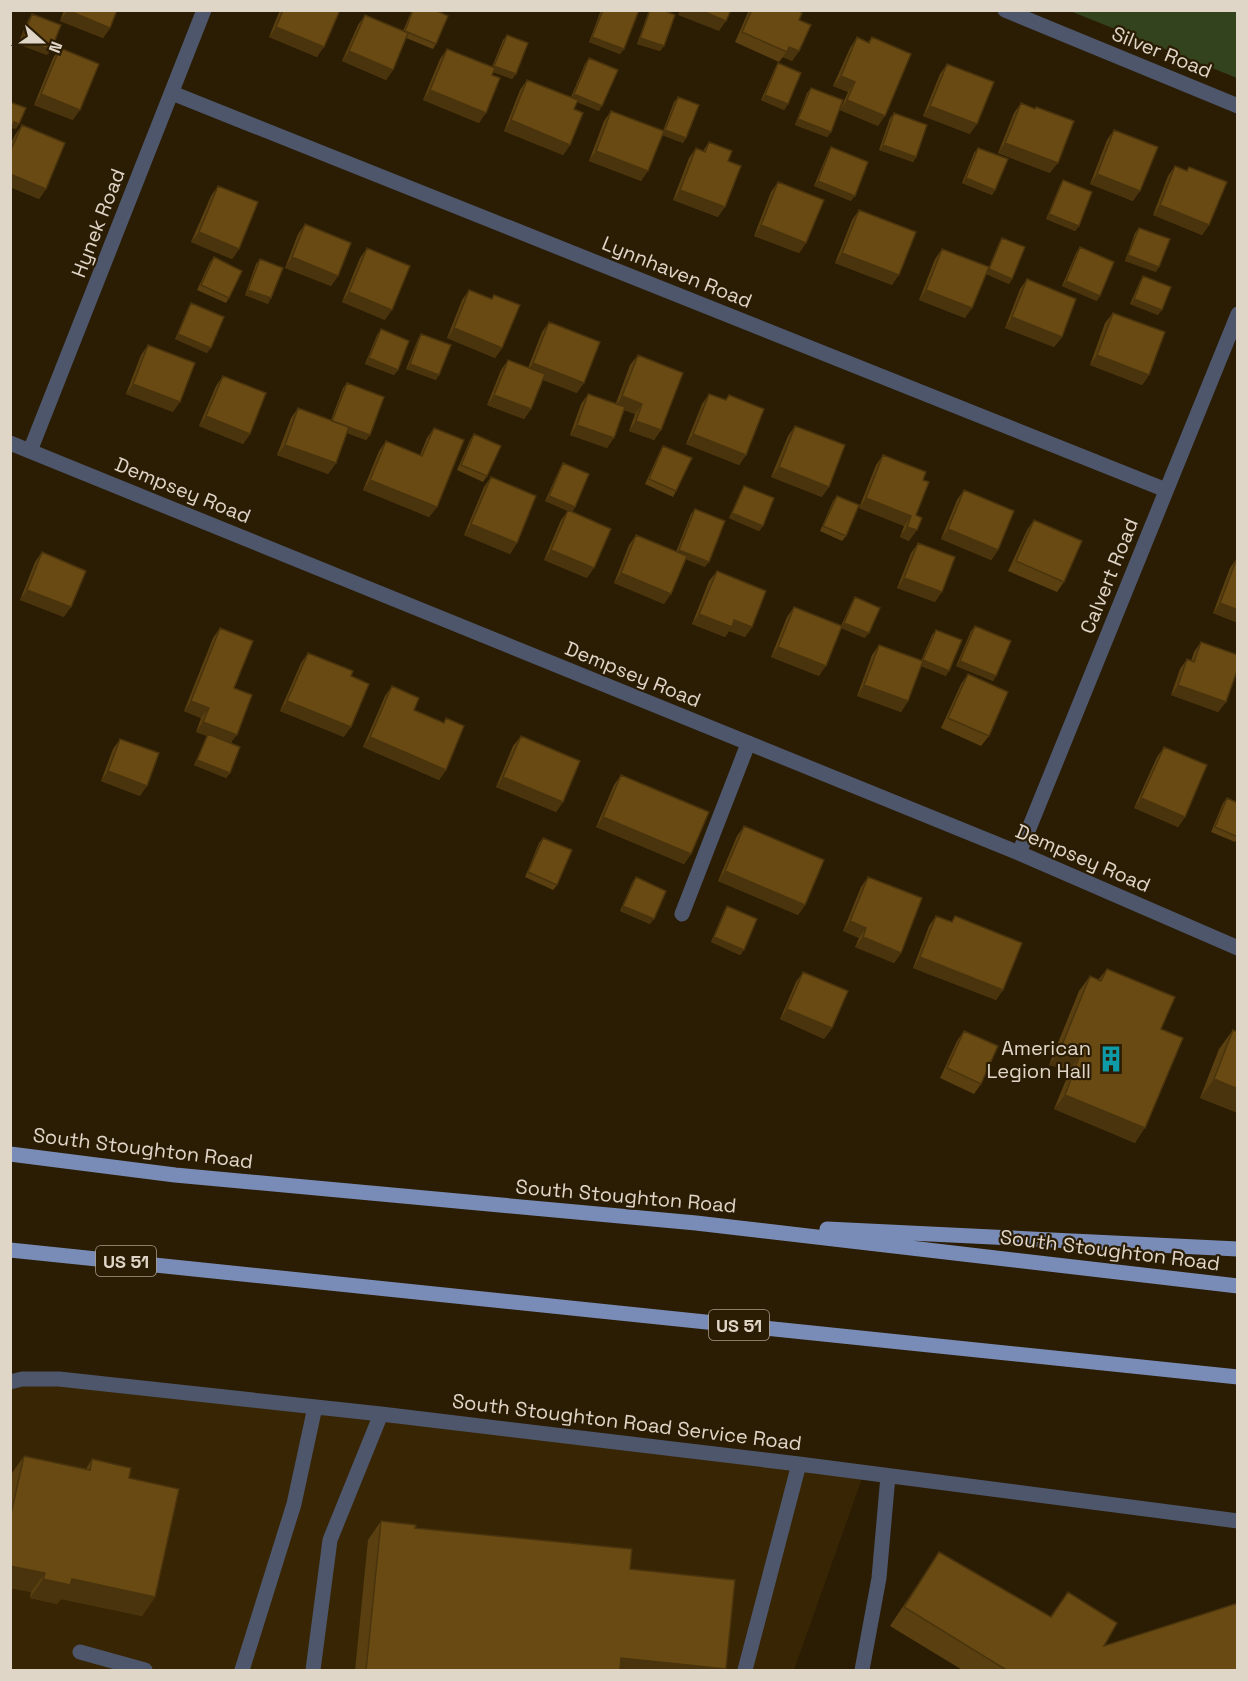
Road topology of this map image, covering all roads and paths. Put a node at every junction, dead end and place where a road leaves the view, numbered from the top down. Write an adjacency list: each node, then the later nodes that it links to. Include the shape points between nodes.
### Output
1 (204, 10): 3 (street, Hynek Road)
2 (1005, 10): 4 (street, Silver Road)
3 (172, 93): 7 (street, Hynek Road); 8 (street, Lynnhaven Road)
4 (1238, 106)
5 (1238, 314): 8 (street, Calvert Road)
6 (10, 443): 7 (street, Dempsey Road)
7 (30, 451): 9 (street, Dempsey Road)
8 (1166, 490): 10 (street, Calvert Road)
9 (748, 744): 10 (street, Dempsey Road); 11 (street)
10 (1019, 853): 12 (street, Dempsey Road)
11 (682, 914)
12 (1238, 948)
13 (10, 1154): 14 (main road, South Stoughton Road, via 175,1175)
14 (696, 1222): 15 (main road); 17 (main road, South Stoughton Road)
15 (1238, 1249)
16 (10, 1250): 18 (main road, US 51)
17 (1238, 1286)
18 (1238, 1377)
19 (10, 1382): 20 (street, South Stoughton Road Service Road, via 58,1379)
20 (315, 1407): 21 (street, South Stoughton Road Service Road); 27 (street, via 294,1504)
21 (381, 1414): 22 (street, South Stoughton Road Service Road); 28 (street, via 330,1539)
22 (799, 1464): 23 (street, South Stoughton Road Service Road); 29 (street)
23 (888, 1476): 24 (street, South Stoughton Road Service Road); 30 (street, via 879,1578)
24 (1238, 1521)
25 (80, 1652): 26 (street)
26 (145, 1671)
27 (242, 1671)
28 (313, 1671)
29 (745, 1671)
30 (862, 1671)

